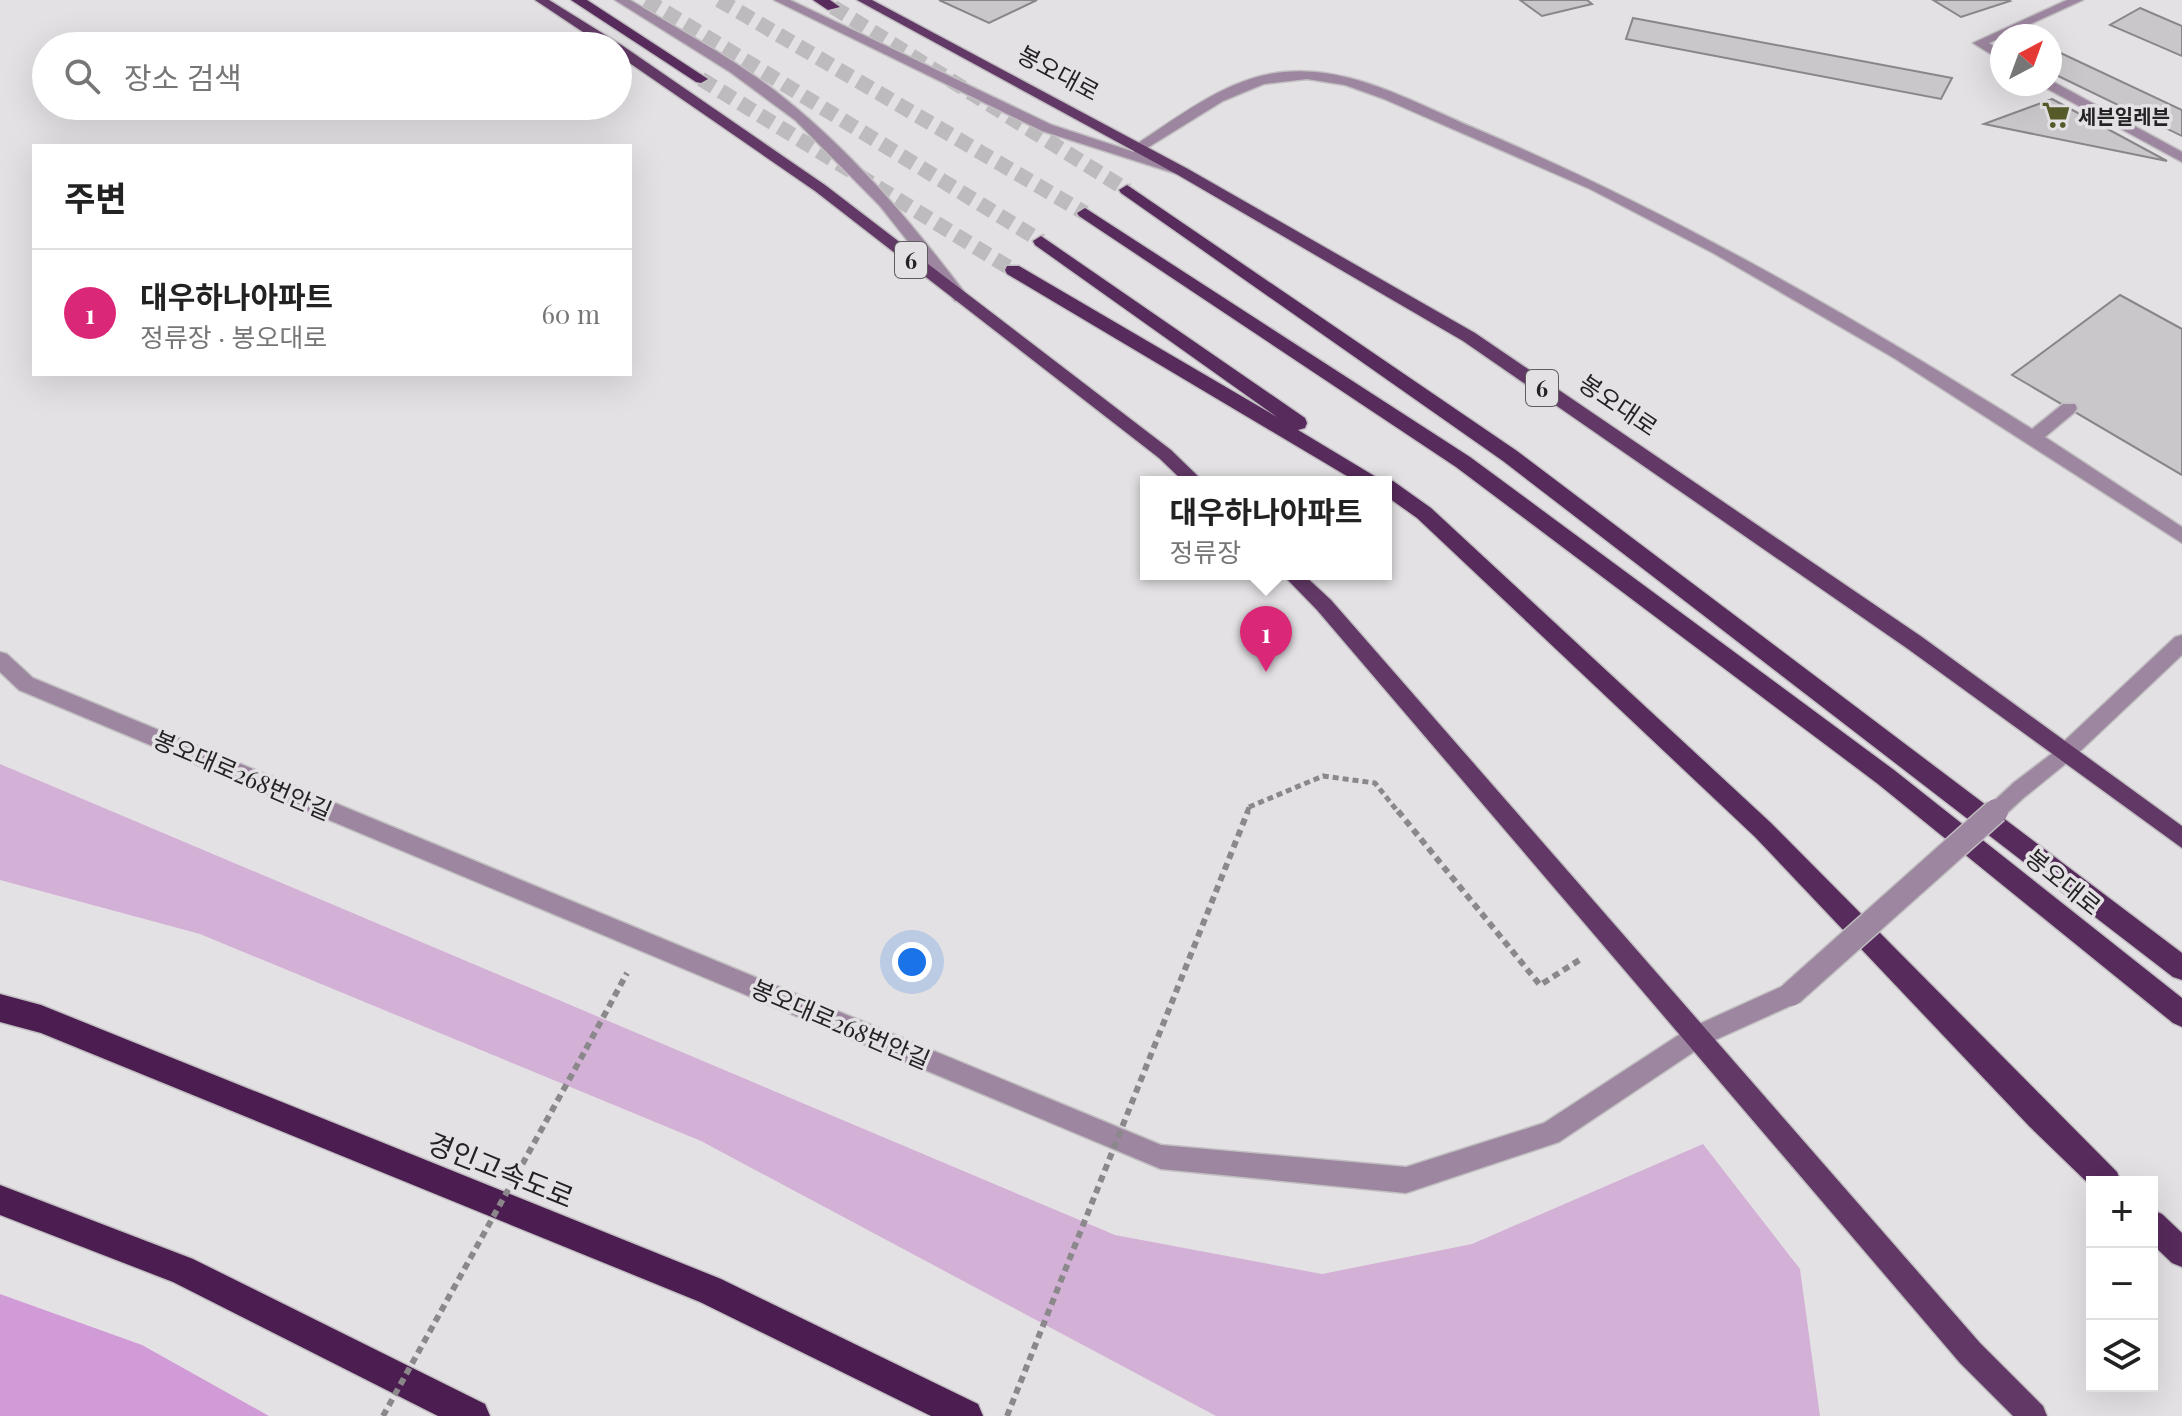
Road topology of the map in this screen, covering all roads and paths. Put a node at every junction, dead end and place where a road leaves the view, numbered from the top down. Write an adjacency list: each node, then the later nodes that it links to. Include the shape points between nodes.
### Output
1 (541, 0): 8 (main road)
2 (578, 0): 9 (highway)
3 (621, 0): 23 (street, via 737,70 821,136 914,234)
4 (780, 0): 18 (street, via 1047,128)
5 (863, 0): 16 (main road, 봉오대로 / 6)
6 (2077, 0): 7 (street)
7 (2022, 24)
8 (591, 32)
9 (628, 32)
10 (632, 35): 14 (highway)
11 (1990, 38): 12 (street, via 1979,43)
12 (1990, 50)
13 (632, 59): 23 (main road, 6, via 820,188)
14 (701, 79)
15 (2062, 91): 17 (street)
16 (1139, 149): 18 (main road, 봉오대로 / 6); 25 (street, via 1247,83 1306,75 1371,91 1510,147 1653,214 1833,311)
17 (2182, 158)
18 (1183, 172): 34 (main road, 봉오대로 / 6, via 1469,337)
19 (1127, 190): 38 (highway, via 1510,456)
20 (1085, 213): 40 (highway, 봉오대로, via 1463,462 1886,777)
21 (1041, 241): 28 (highway)
22 (1013, 270): 27 (highway)
23 (961, 299): 26 (main road, 6)
24 (2069, 408): 25 (street)
25 (2033, 437): 30 (street)
26 (1189, 476)
27 (1362, 476)
28 (1372, 476)
29 (1392, 492): 42 (highway, via 1424,513 1763,830)
30 (2182, 536)
31 (1297, 580): 36 (main road)
32 (2182, 643): 34 (street, 봉오대로268번안길)
33 (0, 660): 37 (street, 봉오대로268번안길, via 26,684)
34 (2067, 751): 35 (main road, 봉오대로 / 6); 41 (street, 봉오대로268번안길, bridge, via 1791,994)
35 (2182, 838)
36 (1612, 939): 41 (main road); 49 (path, bridge, via 1540,985 1375,783 1323,776 1249,807)
37 (644, 941): 41 (street, 봉오대로268번안길, via 1161,1157 1406,1180 1550,1133); 46 (path, bridge)
38 (2182, 968)
39 (0, 1008): 48 (highway, 경인고속도로, via 41,1019 710,1290)
40 (2182, 1014)
41 (1696, 1037): 50 (main road, via 1970,1353)
42 (2101, 1176)
43 (0, 1200): 47 (highway, via 182,1270)
44 (2158, 1230): 45 (highway)
45 (2182, 1253)
46 (383, 1416)
47 (473, 1416)
48 (966, 1416)
49 (1007, 1416)
50 (2033, 1416)

